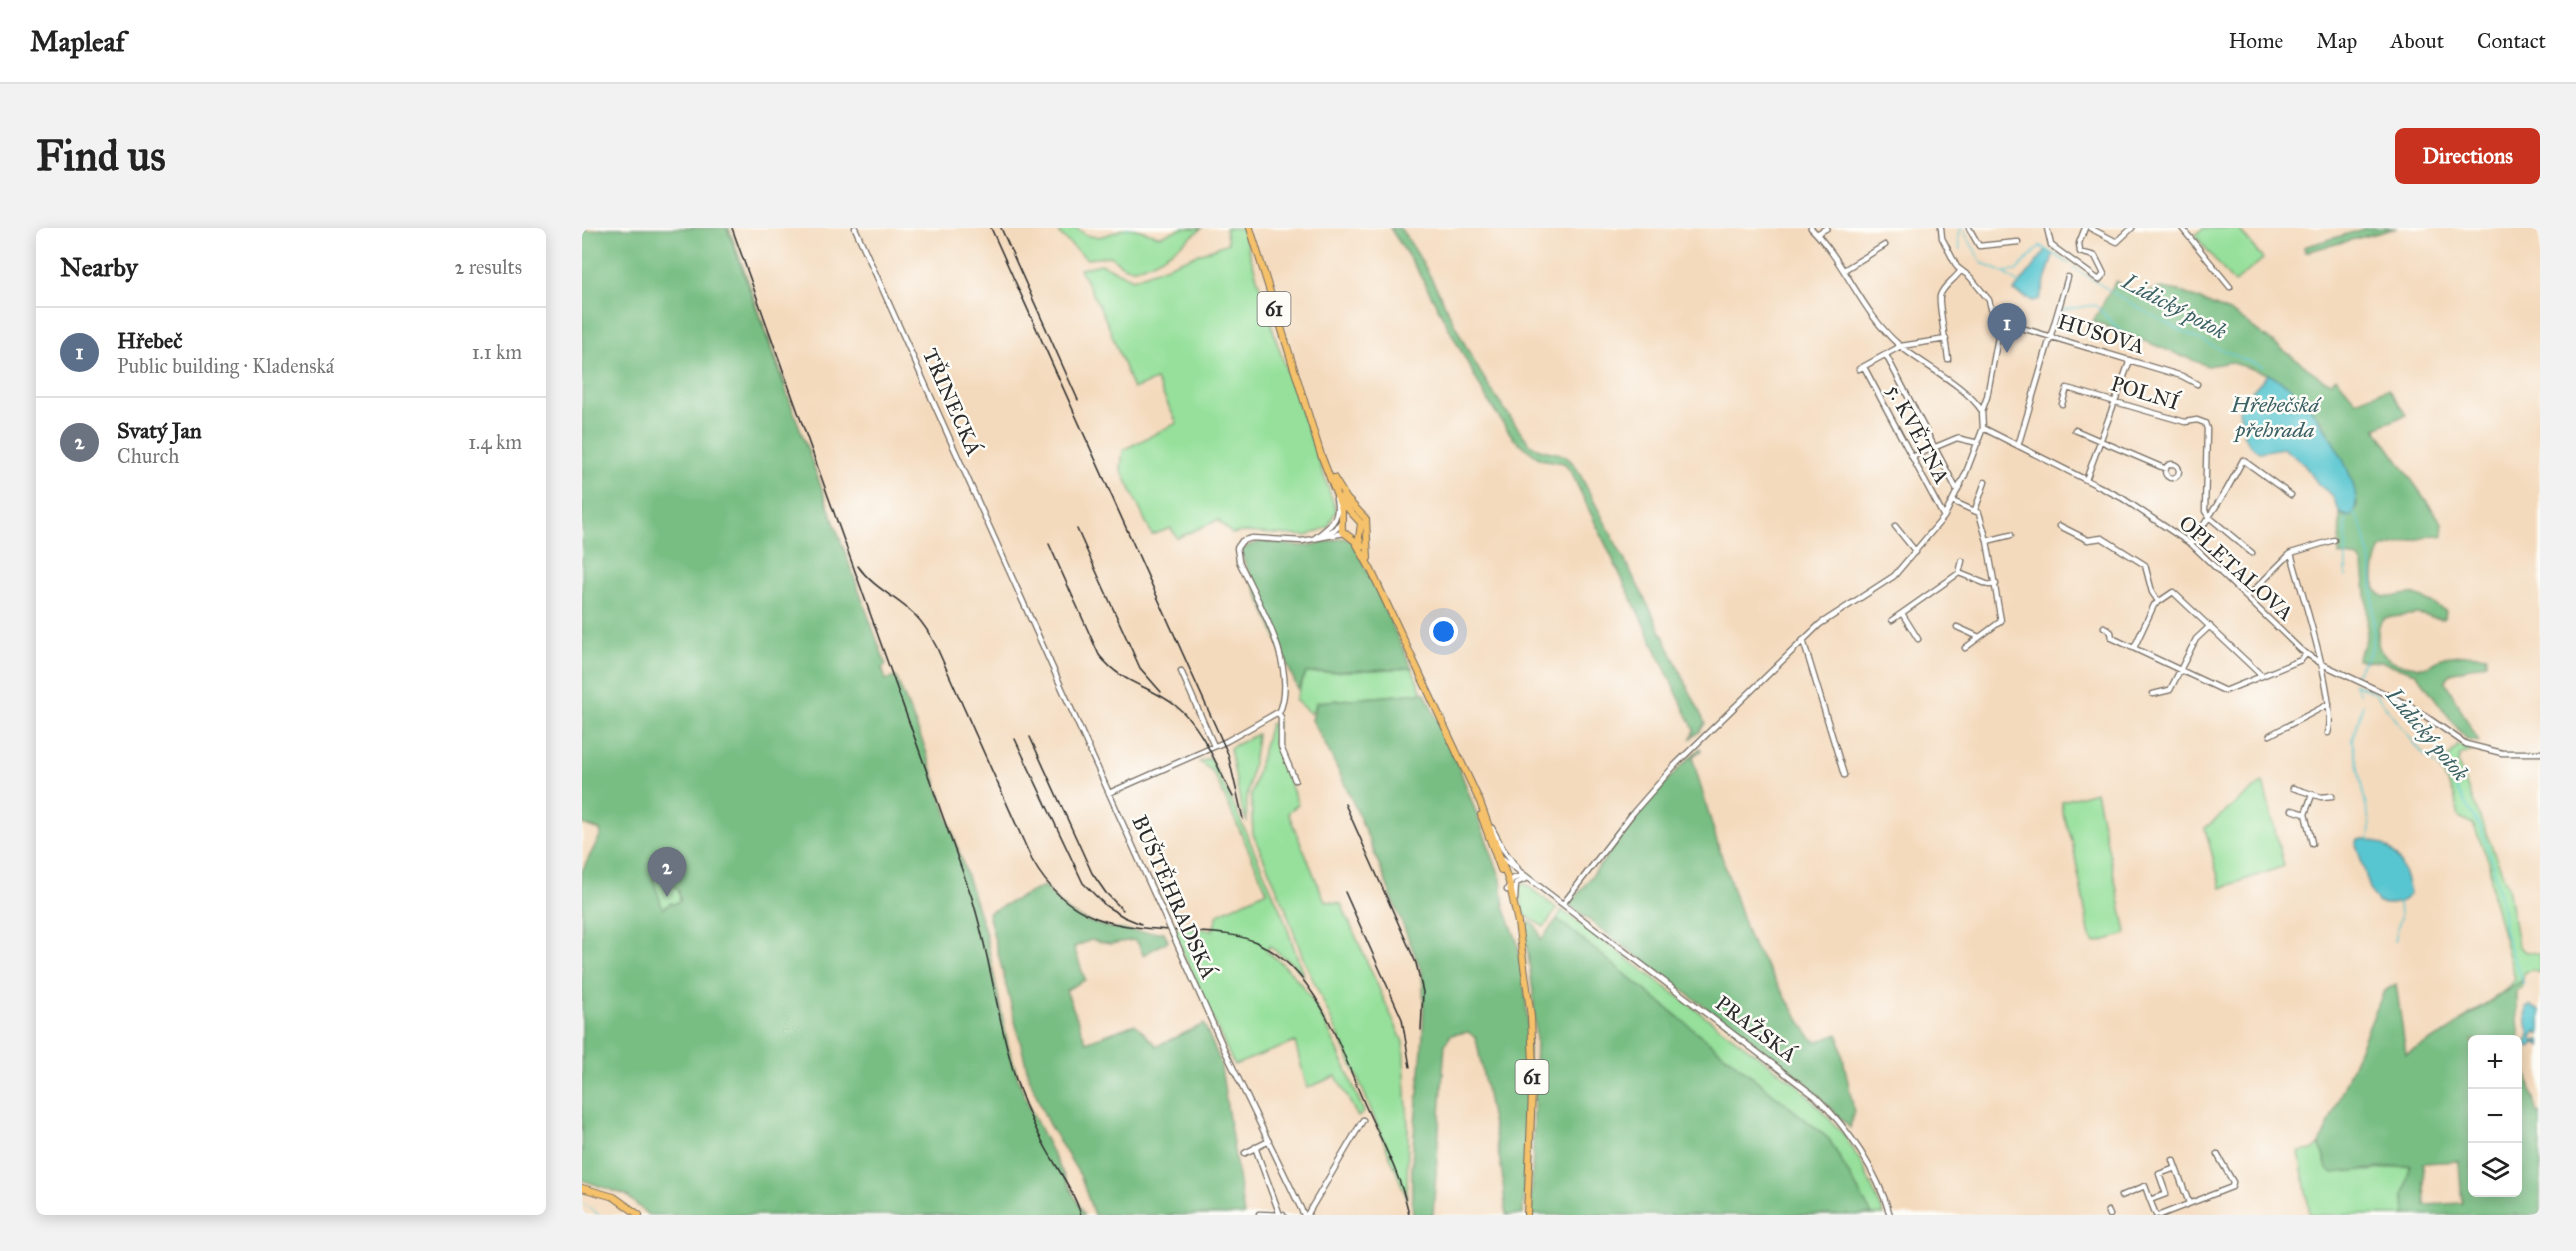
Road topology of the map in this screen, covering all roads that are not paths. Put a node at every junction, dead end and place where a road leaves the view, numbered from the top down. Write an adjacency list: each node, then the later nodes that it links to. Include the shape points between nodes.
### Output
1 (855, 228): 67 (street, TŘINECKÁ)
2 (1250, 228): 30 (main road, 61)
3 (1811, 228): 12 (street)
4 (1827, 228): 12 (street)
5 (1941, 228): 16 (street, via 1950,256)
6 (1969, 228): 13 (street, via 1979,246)
7 (2047, 228): 8 (street, via 2052,245 2099,280 2104,274 2095,256 2080,252)
8 (2085, 228)
9 (2090, 228): 10 (street, via 2117,242)
10 (2132, 228)
11 (2181, 228): 18 (street)
12 (1817, 234): 15 (street)
13 (2018, 242)
14 (1885, 245): 15 (street)
15 (1844, 270): 22 (street, via 1869,312)
16 (1961, 270): 19 (street, via 1989,300); 21 (street, via 1940,296)
17 (2068, 277): 20 (street)
18 (2230, 287)
19 (1995, 320): 20 (street, HUSOVA); 29 (street, via 1997,351)
20 (2051, 336): 25 (street, HUSOVA); 35 (street)
21 (1946, 339): 22 (street); 24 (street)
22 (1901, 346): 23 (street); 29 (street, via 1967,395)
23 (1886, 355): 36 (street); 37 (street, 5. KVĚTNA, via 1862,368)
24 (1948, 359)
25 (2130, 360): 26 (street, HUSOVA); 27 (street)
26 (2197, 384)
27 (2115, 400): 28 (street, POLNÍ, via 2067,388); 33 (street); 49 (street, POLNÍ, via 2185,422 2197,420 2206,424 2205,511)
28 (2062, 404)
29 (1982, 411): 31 (street)
30 (1309, 416): 39 (main road, 61); 40 (main road, 61)
31 (1983, 429): 34 (street); 35 (street, OPLETALOVA)
32 (2075, 430): 33 (street)
33 (2101, 441): 38 (street); 41 (street)
34 (1978, 443): 36 (street, via 1960,438); 43 (street)
35 (2018, 446): 41 (street, OPLETALOVA)
36 (1935, 447): 37 (street); 43 (street)
37 (1912, 457): 48 (street, 5. KVĚTNA)
38 (2166, 469)
39 (1328, 474): 50 (main road, 61, via 1342,509); 56 (street, via 1338,510 1331,527)
40 (1334, 478): 47 (main road, 61); 64 (main road, 61, via 1366,519)
41 (2086, 480): 59 (street, OPLETALOVA, via 2122,498)
42 (1985, 482): 46 (street)
43 (1957, 490): 45 (street)
44 (2291, 495): 49 (street, via 2243,460)
45 (1952, 501): 46 (street); 48 (street)
46 (1975, 510): 58 (street, via 1980,513)
47 (1353, 515): 50 (main road); 53 (main road, 61, via 1360,520)
48 (1944, 517): 60 (street)
49 (2209, 517): 59 (street); 61 (street)
50 (1342, 521): 54 (main road, 61); 56 (street, via 1336,529)
51 (1895, 526): 60 (street)
52 (2060, 526): 69 (street, via 2088,540 2102,538 2145,565)
53 (1360, 531): 54 (main road); 64 (main road, 61, via 1360,543)
54 (1347, 534): 56 (street); 64 (main road, 61)
55 (2011, 535): 58 (street)
56 (1314, 539): 87 (street, via 1252,538 1242,541 1237,548 1282,662 1284,681)
57 (2334, 540): 62 (street)
58 (1987, 541): 66 (street)
59 (2191, 544): 68 (street, OPLETALOVA)
60 (1916, 552): 77 (street, via 1882,585 1826,620)
61 (2252, 553)
62 (2290, 553): 68 (street); 81 (street)
63 (1962, 561): 65 (street)
64 (1371, 570): 92 (main road, 61)
65 (1959, 573): 66 (street); 70 (street)
66 (1996, 584): 75 (street, via 2001,621)
67 (1018, 590): 96 (street, BUŠTĚHRADSKÁ)
68 (2247, 597): 80 (street, OPLETALOVA)
69 (2158, 601): 72 (street, via 2173,592); 79 (street)
70 (1903, 615): 71 (street); 76 (street)
71 (1892, 620)
72 (2210, 626): 83 (street, via 2196,639); 84 (street)
73 (1957, 627): 75 (street)
74 (2104, 627): 79 (street, via 2112,638)
75 (1979, 637): 78 (street)
76 (1918, 639)
77 (1803, 640): 93 (street); 108 (street, via 1675,765)
78 (1965, 648)
79 (2134, 648): 83 (street)
80 (2306, 654): 81 (street, OPLETALOVA); 84 (street, via 2301,660)
81 (2320, 664): 86 (street); 91 (street, OPLETALOVA, via 2399,699 2462,741 2488,751)
82 (1181, 671): 90 (street)
83 (2181, 671): 84 (street, via 2225,691); 85 (street, via 2170,690)
84 (2262, 676)
85 (2153, 694)
86 (2329, 704): 88 (street); 89 (street)
87 (1278, 713): 90 (street); 94 (street, via 1281,747)
88 (2328, 733)
89 (2270, 735)
90 (1214, 746): 96 (street)
91 (2540, 753)
92 (1464, 768): 100 (main road, 61); 102 (main road, 61)
93 (1844, 775)
94 (1295, 780)
95 (2293, 788): 97 (street)
96 (1109, 793): 112 (street, BUŠTĚHRADSKÁ, bridge)
97 (2312, 795): 98 (street); 101 (street)
98 (2332, 796)
99 (2292, 810): 101 (street)
100 (1485, 813): 104 (main road, 61); 105 (street, via 1503,849)
101 (2305, 814): 103 (street)
102 (1489, 835): 104 (street); 107 (main road, 61)
103 (2313, 843)
104 (1502, 858): 105 (street); 106 (main road, 61)
105 (1526, 877): 106 (street, via 1516,876); 108 (street, PRAŽSKÁ); 109 (street, via 1515,887)
106 (1509, 882): 107 (street); 109 (main road, 61)
107 (1507, 890): 110 (main road, 61)
108 (1563, 904): 127 (street, PRAŽSKÁ, via 1816,1097 1864,1158)
109 (1518, 923): 110 (main road, 61)
110 (1521, 940): 126 (main road, 61, via 1533,1041)
111 (1363, 1120): 125 (street)
112 (1269, 1141): 113 (street); 125 (street, BUŠTĚHRADSKÁ)
113 (1256, 1147): 114 (street); 124 (street)
114 (1245, 1153)
115 (2217, 1154): 121 (street, via 2232,1187)
116 (2173, 1160): 117 (street)
117 (2176, 1168): 120 (street, via 2159,1174 2166,1194); 121 (street)
118 (582, 1188): 123 (main road, via 614,1197)
119 (2121, 1196): 120 (street, via 2145,1186)
120 (2150, 1200): 128 (street)
121 (2189, 1203): 128 (street)
122 (1260, 1214): 124 (street)
123 (639, 1215)
124 (1279, 1215)
125 (1305, 1215)
126 (1527, 1215)
127 (1890, 1215)
128 (2158, 1215)

